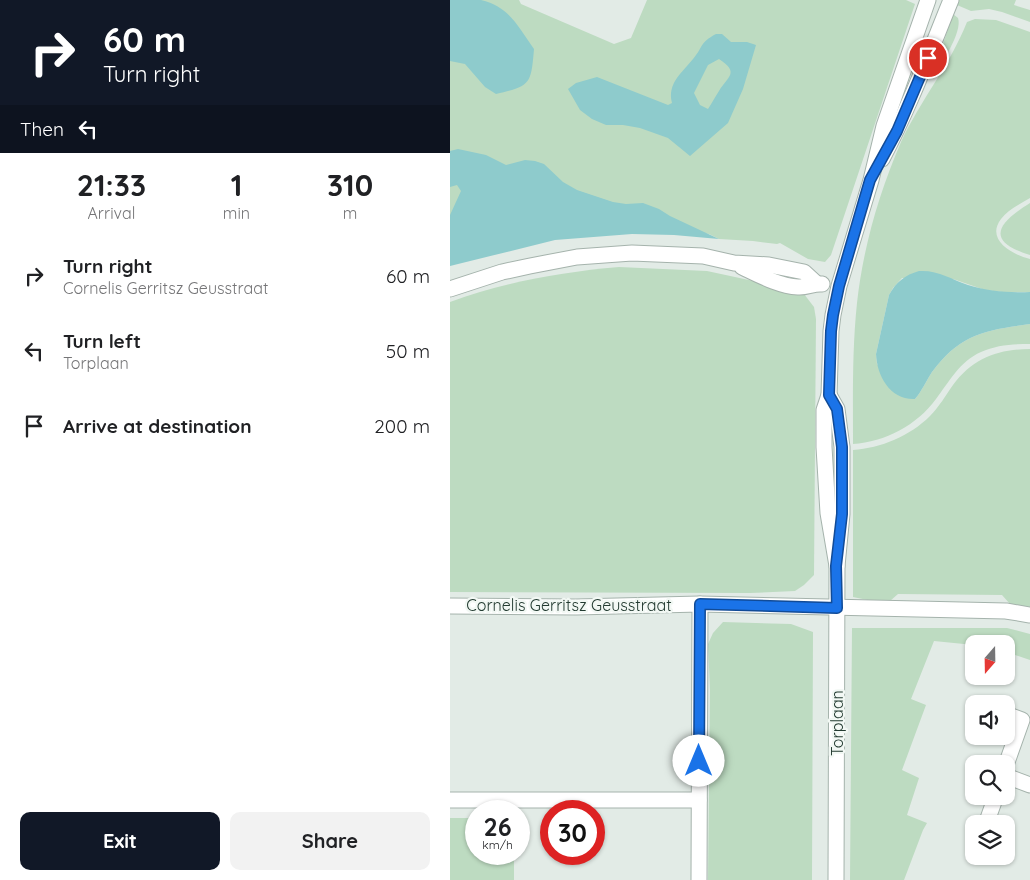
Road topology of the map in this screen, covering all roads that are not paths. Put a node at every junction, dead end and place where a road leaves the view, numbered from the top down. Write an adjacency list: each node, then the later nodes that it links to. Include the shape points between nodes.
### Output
1 (928, 0): 3 (street, Torplaan, via 884,126)
2 (951, 0): 3 (street, Torplaan, via 897,131)
3 (870, 180): 4 (street, Torplaan)
4 (839, 286): 5 (street, via 816,284 799,287 766,279 734,263 703,256 632,253 577,257 502,272); 8 (street, Torplaan, via 831,331 829,395 837,409 842,447)
5 (450, 289)
6 (700, 604): 7 (street, Cornelis Gerritsz Geusstraat); 8 (street, Cornelis Gerritsz Geusstraat); 16 (street)
7 (450, 606)
8 (837, 608): 9 (street, Cornelis Gerritsz Geusstraat, via 1006,610); 18 (street, Torplaan)
9 (1030, 615)
10 (1015, 717): 11 (street, via 1022,720)
11 (1024, 732): 12 (street)
12 (1011, 755)
13 (1015, 779): 14 (street)
14 (1030, 785)
15 (450, 800): 16 (street)
16 (699, 800): 17 (street)
17 (699, 880)
18 (836, 880)

